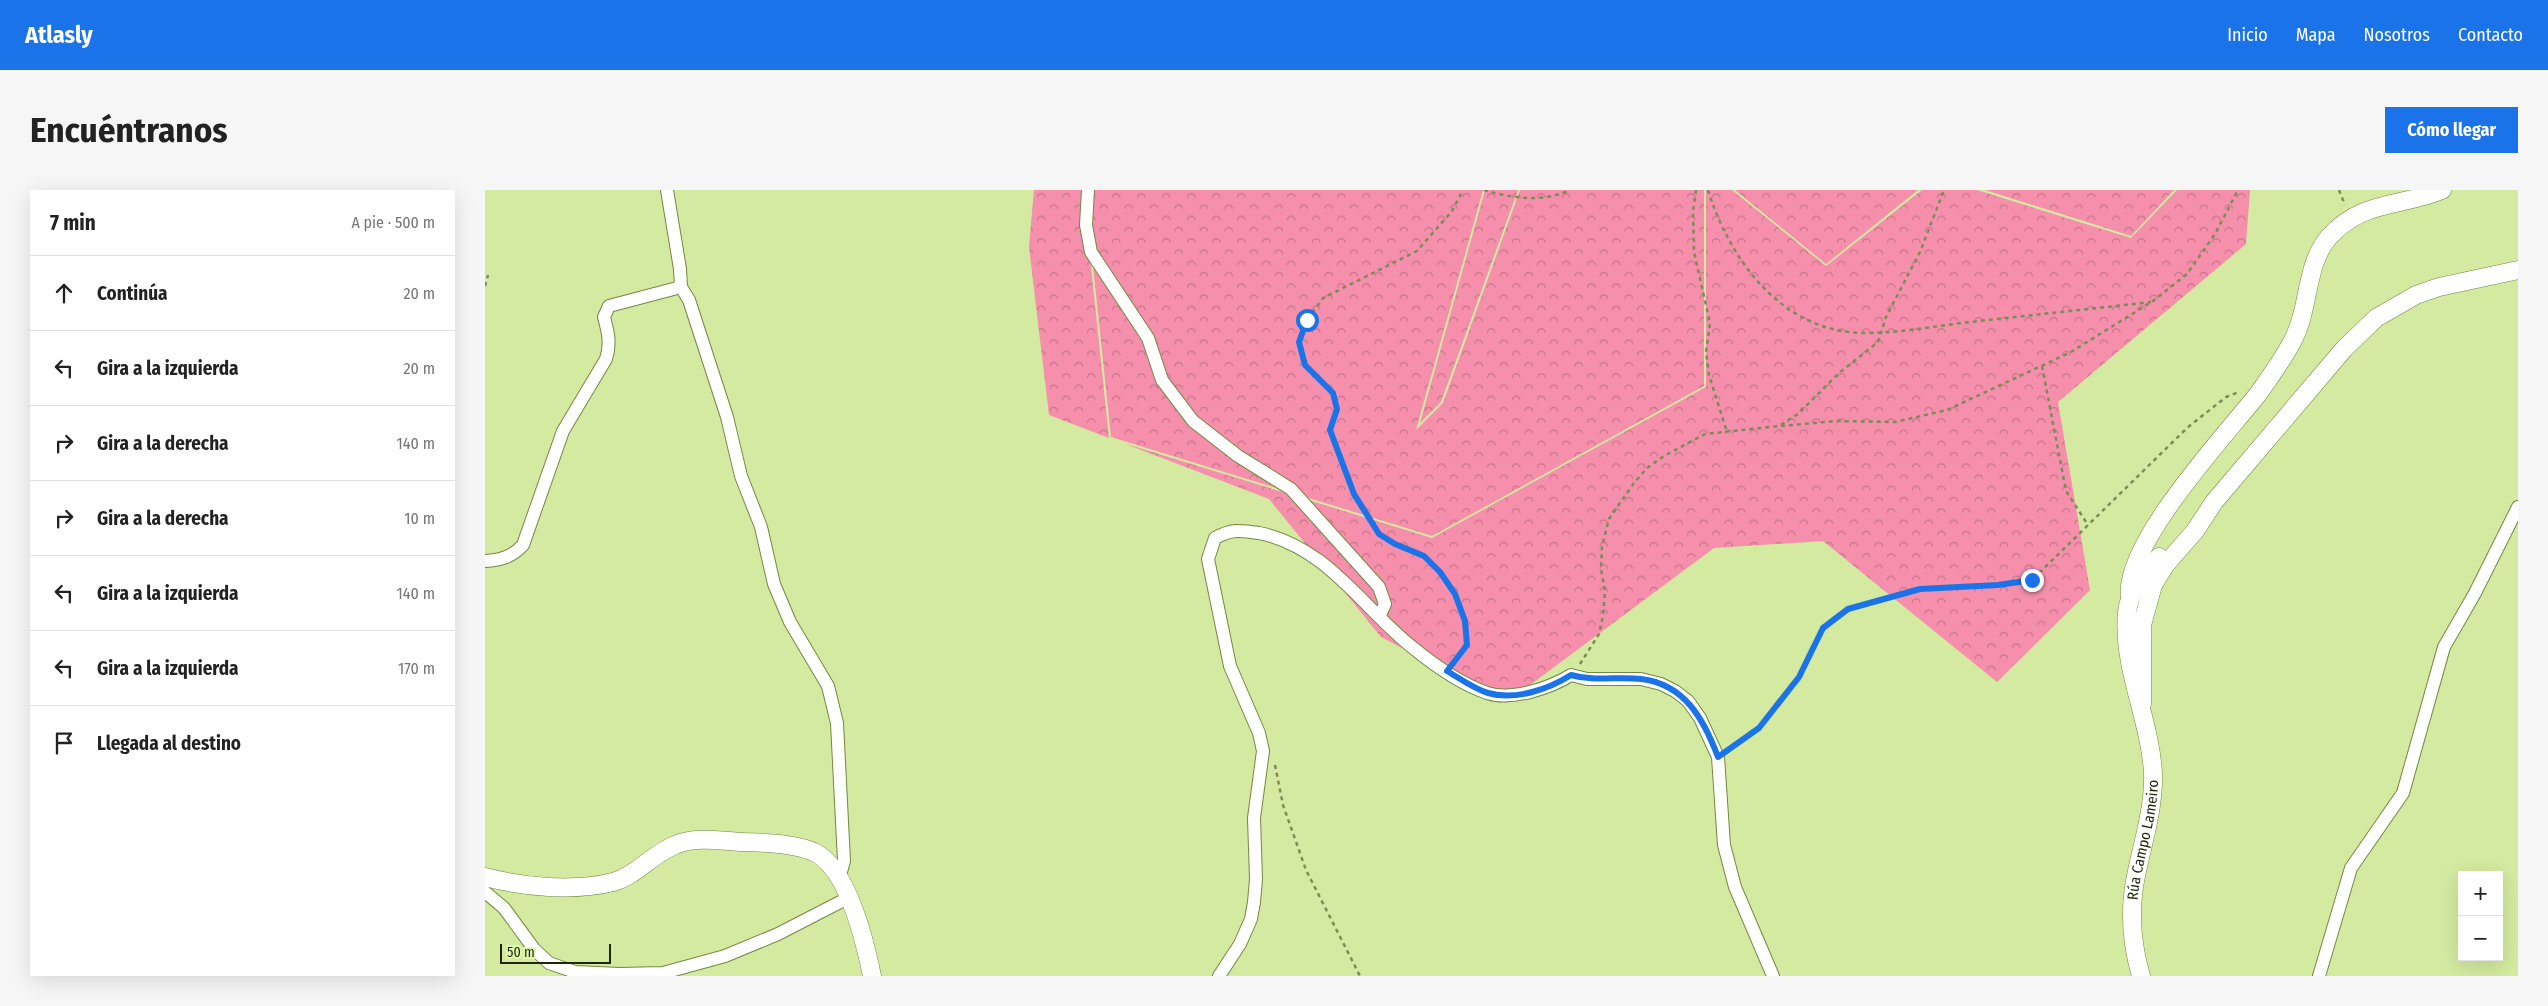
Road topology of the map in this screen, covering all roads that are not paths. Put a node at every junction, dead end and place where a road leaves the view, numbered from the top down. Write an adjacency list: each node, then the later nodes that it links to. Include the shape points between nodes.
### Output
1 (667, 190): 5 (street)
2 (1088, 190): 10 (street, via 1086,225 1091,252 1148,338 1162,380 1193,420 1238,456 1291,489 1319,517 1379,587 1385,604)
3 (2442, 190): 9 (street, via 2377,206 2347,219 2328,238 2314,268 2294,340 2259,392 2175,499 2160,527)
4 (2518, 270): 6 (street, via 2439,287 2401,302 2376,318 2344,349)
5 (681, 287): 8 (street, via 609,306 604,317 609,342 606,359 563,431 523,545 501,560); 13 (street, via 689,300 727,417 741,476 761,527 774,584 791,622 828,686 837,723 844,861)
6 (2215, 502): 9 (street); 9 (street, via 2166,564)
7 (2518, 507): 20 (street, via 2475,594 2444,647 2403,792 2351,868)
8 (485, 561)
9 (2149, 569): 11 (street, via 2141,647); 11 (street, via 2130,598 2127,641)
10 (1380, 615): 17 (street, via 1323,565 1283,539 1229,530 1215,538 1208,559 1230,666 1259,732 1263,751 1254,818 1254,902 1240,944); 18 (street, via 1411,647 1489,693 1509,694 1553,686 1571,675 1587,679 1641,679 1675,690 1688,701 1700,718 1718,757 1724,845 1735,887)
11 (2142, 704): 19 (street, Rúa Campo Lameiro, via 2151,751 2153,791 2132,911 2134,946)
12 (485, 877): 13 (street, via 531,885 604,884 627,876 675,845 702,840 806,849 824,859)
13 (839, 879): 15 (street)
14 (485, 892): 15 (street, via 504,908 534,949 549,962 575,972 620,974 663,973 725,956 778,934)
15 (848, 898): 16 (street, via 865,943)
16 (872, 976)
17 (1219, 976)
18 (1773, 976)
19 (2141, 976)
20 (2319, 976)

